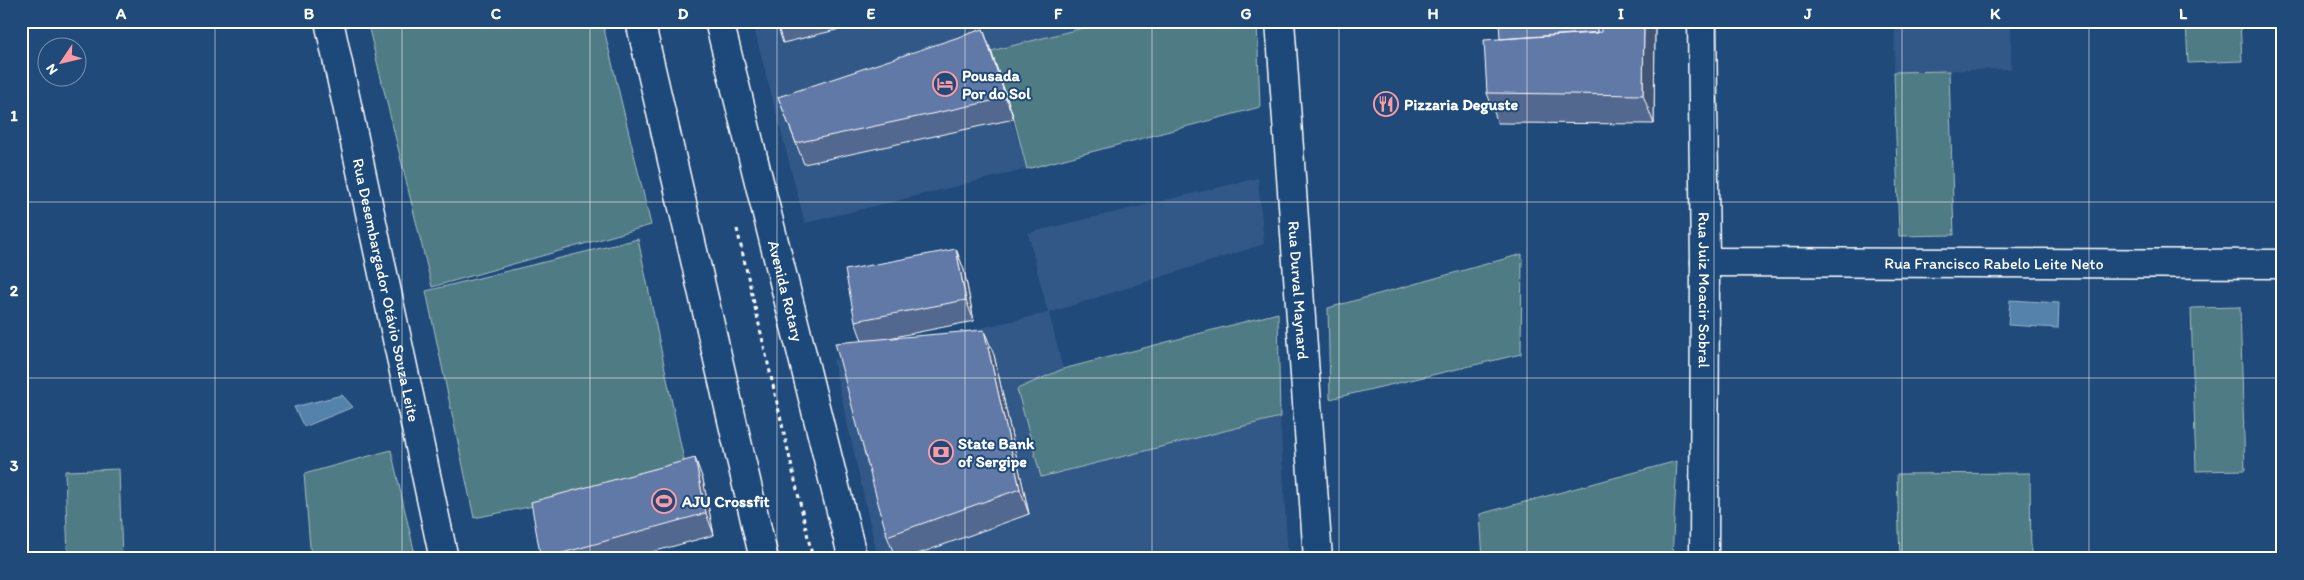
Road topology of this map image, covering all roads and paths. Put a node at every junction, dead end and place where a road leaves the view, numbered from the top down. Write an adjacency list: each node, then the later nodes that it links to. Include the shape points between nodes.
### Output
1 (329, 21): 9 (street, Rua Desembargador Otávio Souza Leite)
2 (640, 21): 10 (street)
3 (719, 21): 12 (street, Avenida Rotary)
4 (1280, 21): 13 (street, Rua Durval Maynard)
5 (1702, 21): 7 (street, Rua Juiz Moacir Sobral)
6 (735, 223): 11 (path)
7 (1705, 262): 8 (street, Rua Francisco Rabelo Leite Neto); 14 (street, Rua Juiz Moacir Sobral)
8 (2283, 264)
9 (444, 559)
10 (764, 559)
11 (812, 559)
12 (853, 559)
13 (1318, 559)
14 (1704, 559)

